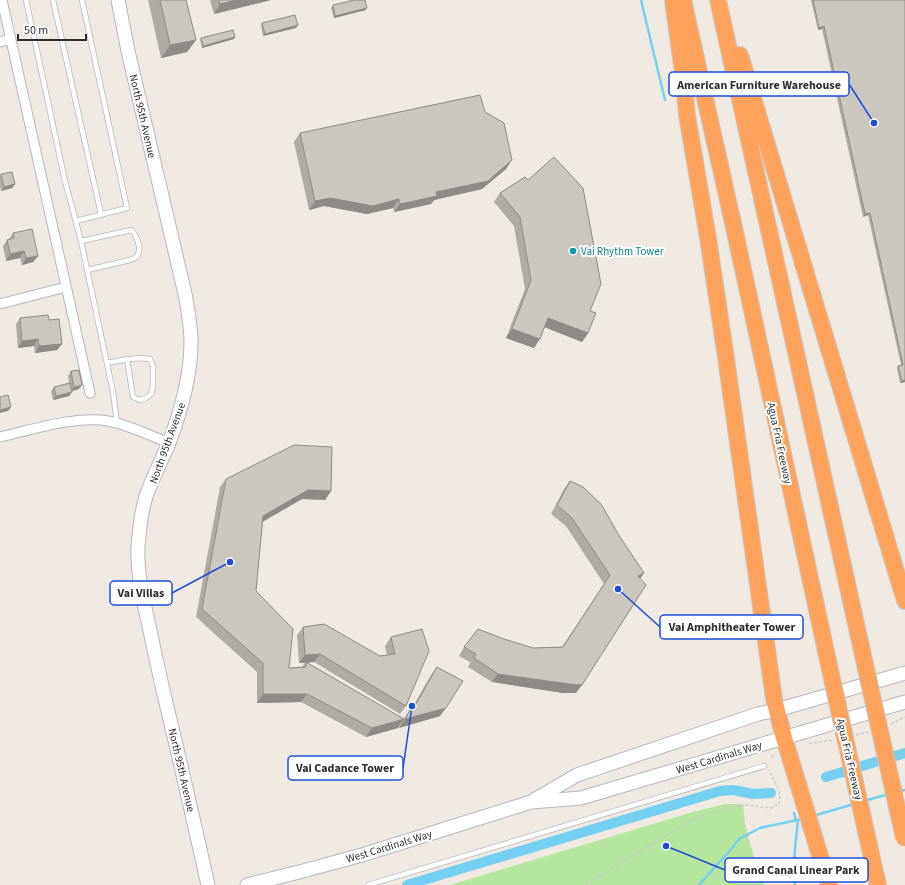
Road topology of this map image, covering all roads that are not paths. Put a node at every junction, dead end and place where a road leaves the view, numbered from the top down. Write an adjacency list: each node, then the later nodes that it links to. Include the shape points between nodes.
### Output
1 (2, 0): 10 (street)
2 (26, 0): 13 (lane, via 65,181)
3 (53, 0): 12 (lane)
4 (82, 0): 12 (lane, via 127,208)
5 (118, 0): 23 (main road, North 95th Avenue, via 185,294 190,327 188,376)
6 (673, 0): 27 (highway, via 687,115 710,253)
7 (683, 0): 36 (highway, Agua Fria Freeway, bridge)
8 (718, 0): 31 (highway, bridge)
9 (728, 0): 24 (highway, via 746,78)
10 (11, 39): 11 (street); 16 (street)
11 (0, 42)
12 (101, 214): 13 (lane)
13 (76, 220): 14 (lane)
14 (81, 241): 15 (lane); 15 (lane, via 131,230 138,242 136,257)
15 (87, 270): 19 (lane)
16 (66, 287): 17 (street); 20 (street)
17 (0, 304)
18 (127, 359): 18 (lane, via 150,359 154,366 153,387 151,394 146,398 140,400 132,397); 19 (lane)
19 (107, 363): 21 (lane)
20 (90, 393)
21 (117, 423): 22 (street, via 96,420 60,423); 23 (street)
22 (0, 437)
23 (168, 443): 32 (main road, North 95th Avenue, via 145,499 138,549 140,579)
24 (905, 600)
25 (905, 674): 27 (main road)
26 (905, 702): 28 (main road, West Cardinals Way)
27 (777, 710): 28 (highway); 30 (main road, West Cardinals Way, via 758,714 576,775)
28 (784, 738): 30 (main road, West Cardinals Way, via 581,798); 35 (highway)
29 (764, 766): 34 (lane)
30 (531, 802): 33 (main road, West Cardinals Way, via 362,855)
31 (904, 841)
32 (208, 885)
33 (247, 885)
34 (368, 885)
35 (829, 885)
36 (878, 885)

